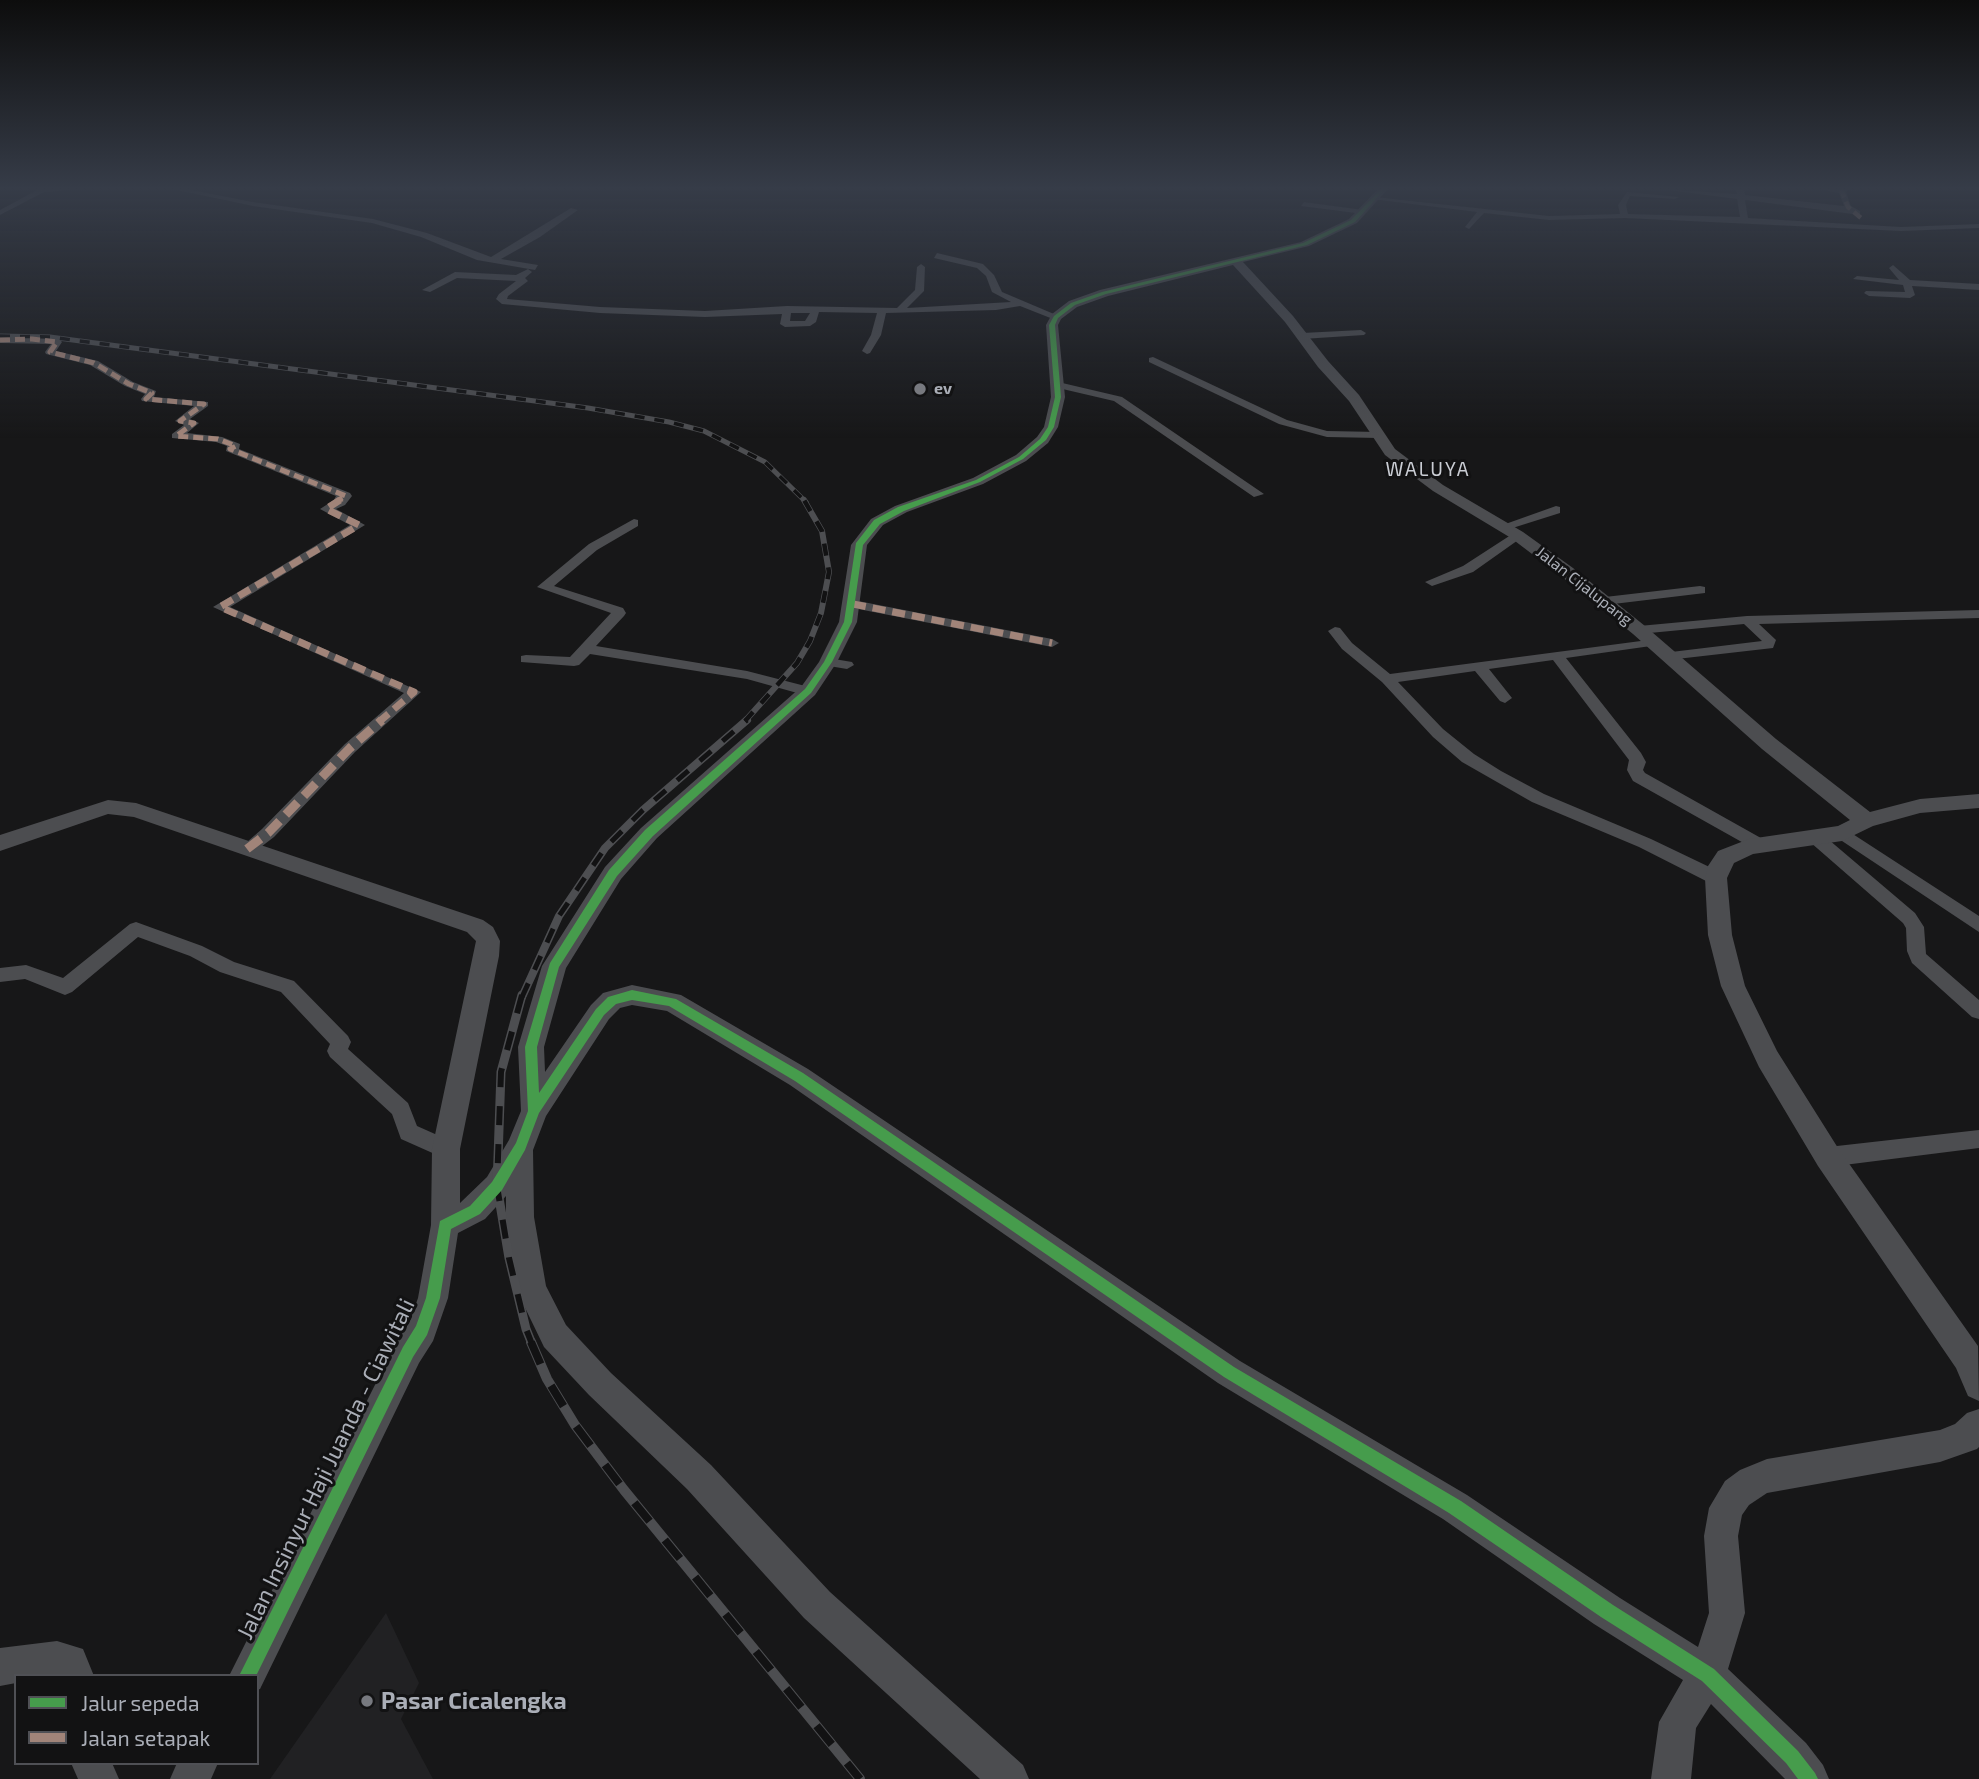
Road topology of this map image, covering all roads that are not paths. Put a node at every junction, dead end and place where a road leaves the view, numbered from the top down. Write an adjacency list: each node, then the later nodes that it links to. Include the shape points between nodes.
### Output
1 (527, 272): 9 (street)
2 (921, 272): 19 (street, via 919,291)
3 (987, 272): 16 (street, via 997,292)
4 (1187, 272): 21 (street, via 1104,293 1073,304)
5 (1246, 272): 24 (street, Jalan Cijalupang)
6 (1897, 272): 11 (street)
7 (1932, 272): 12 (street)
8 (1968, 274): 13 (street)
9 (518, 278): 14 (street, via 455,275); 17 (street, via 524,281 504,294 505,302 705,314)
10 (1857, 279): 11 (street)
11 (1907, 283): 12 (street); 15 (street, via 1908,296)
12 (1946, 285): 13 (street)
13 (1979, 286)
14 (427, 290)
15 (1868, 293)
16 (1021, 303): 19 (street); 21 (street)
17 (787, 309): 18 (street); 18 (street, via 785,324 807,324)
18 (816, 309): 20 (street)
19 (899, 311): 20 (street)
20 (881, 316): 22 (street); 26 (street)
21 (1056, 317): 28 (street, via 1052,325)
22 (959, 321)
23 (1361, 333): 24 (street)
24 (1302, 336): 29 (street, Jalan Cijalupang)
25 (0, 340): 58 (street, via 57,342 50,352 94,363 152,393 146,400 204,404 180,421 194,423 176,436 218,439 236,446 230,449 346,496 326,509 359,525 220,607 414,692)
26 (867, 351)
27 (1153, 360): 29 (street, via 1283,422 1327,433)
28 (1058, 385): 30 (street, via 1118,399); 37 (street, via 1051,427 1031,450 978,481 877,522 859,545)
29 (1379, 435): 33 (street, Jalan Cijalupang, via 1390,453 1418,475)
30 (1258, 494)
31 (1556, 510): 33 (street)
32 (634, 523): 43 (street, via 593,547 545,586 619,611)
33 (1510, 531): 34 (street, via 1468,569); 36 (street, Jalan Cijalupang)
34 (1432, 582)
35 (1700, 590): 36 (street)
36 (1605, 601): 41 (street, Jalan Cijalupang)
37 (853, 604): 42 (street); 47 (street)
38 (1979, 614): 39 (street)
39 (1747, 620): 41 (street); 45 (street, via 1769,640 1768,645)
40 (1335, 631): 50 (street)
41 (1645, 636): 44 (street); 45 (street, Jalan Cijalupang)
42 (1052, 643)
43 (588, 649): 46 (street, via 572,663); 51 (street, via 747,675)
44 (1557, 656): 49 (street); 57 (street, via 1637,759 1639,777)
45 (1668, 656): 54 (street, Jalan Cijalupang)
46 (526, 659)
47 (828, 662): 48 (street); 51 (street)
48 (847, 666)
49 (1478, 666): 50 (street); 52 (street)
50 (1387, 679): 59 (street, via 1438,733 1495,775)
51 (808, 691): 63 (street, via 649,833 613,873 573,933 554,966 531,1047)
52 (1505, 698)
53 (1979, 801): 54 (street, via 1920,806)
54 (1866, 821): 55 (street)
55 (1829, 836): 57 (street); 60 (street); 62 (street, via 1909,918 1915,927 1919,958)
56 (0, 843): 58 (street, via 92,811 120,807)
57 (1762, 846): 59 (street, via 1726,857)
58 (247, 849): 66 (street, Jalan Insinyur Haji Juanda - Ciawitali, via 485,933 485,967)
59 (1716, 878): 67 (street, via 1720,935 1734,986 1768,1059)
60 (1979, 925)
61 (0, 975): 66 (street, via 26,972 65,987 136,929 240,972 287,986 343,1044 337,1051 401,1109 408,1132)
62 (1979, 1011)
63 (534, 1111): 65 (street); 74 (street, via 612,1000 632,995 672,1002 870,1123 1229,1372 1455,1507)
64 (1979, 1139): 67 (street)
65 (521, 1146): 68 (street, via 497,1186 475,1210); 75 (street, via 520,1217 531,1289 555,1336 699,1478 817,1605)
66 (446, 1150): 68 (street, Jalan Insinyur Haji Juanda - Ciawitali)
67 (1828, 1157): 69 (street)
68 (445, 1225): 73 (street, Jalan Insinyur Haji Juanda - Ciawitali, via 433,1298 422,1330)
69 (1975, 1368)
70 (1979, 1425): 74 (street, via 1965,1437 1940,1446 1767,1476 1737,1493 1726,1508 1721,1536 1727,1613)
71 (0, 1667): 72 (street, via 57,1659 70,1662)
72 (74, 1674)
73 (248, 1674)
74 (1708, 1675): 76 (street, via 1678,1722); 77 (street)
75 (1009, 1779)
76 (1671, 1779)
77 (1809, 1779)

